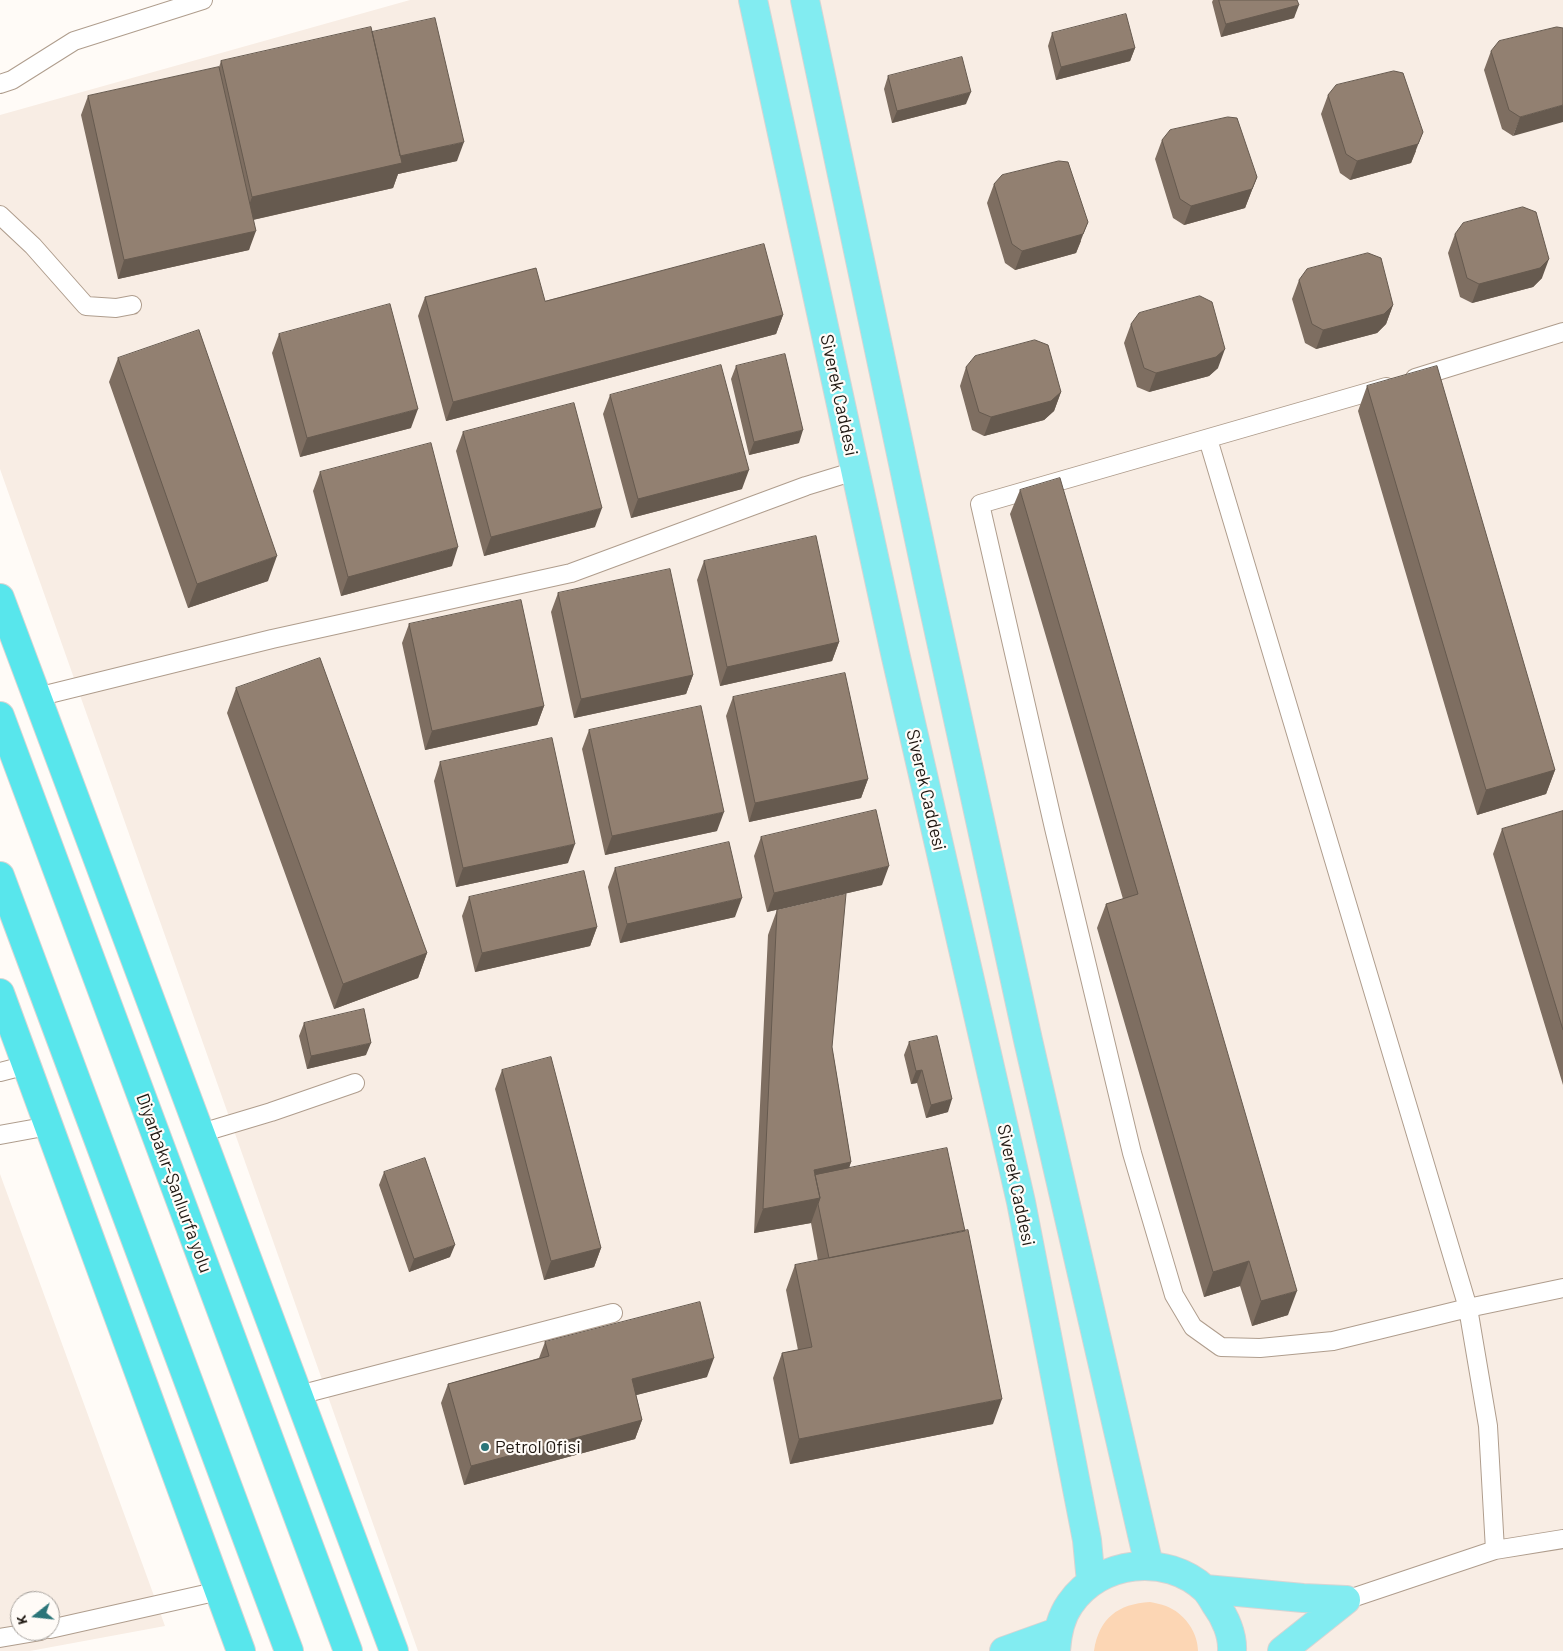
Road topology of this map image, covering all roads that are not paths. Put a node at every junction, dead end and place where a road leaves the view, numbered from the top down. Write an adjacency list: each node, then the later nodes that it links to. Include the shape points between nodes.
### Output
1 (203, 0): 4 (lane, via 74,41 12,80)
2 (753, 0): 9 (main road, Siverek Caddesi)
3 (804, 0): 27 (main road, via 1028,1040)
4 (0, 84)
5 (0, 215): 6 (lane, via 33,246 86,306 116,308)
6 (132, 305)
7 (1563, 332): 8 (lane)
8 (1208, 439): 22 (lane); 22 (lane, via 980,504 1132,1154 1174,1295 1193,1327 1221,1346 1260,1348 1333,1341)
9 (855, 471): 11 (lane, via 571,573 272,639); 28 (main road, Siverek Caddesi, via 1021,1202 1087,1540)
10 (0, 598): 11 (highway)
11 (37, 697): 19 (highway)
12 (0, 716): 36 (highway, Diyarbakır-Şanlıurfa yolu)
13 (0, 876): 35 (highway)
14 (0, 993): 15 (highway)
15 (27, 1065): 16 (lane); 18 (highway)
16 (0, 1072)
17 (355, 1083): 19 (lane)
18 (49, 1126): 20 (lane); 30 (highway)
19 (201, 1133): 24 (highway)
20 (0, 1135)
21 (1563, 1288): 22 (lane)
22 (1468, 1308): 26 (lane, via 1488,1426)
23 (613, 1314): 24 (lane)
24 (299, 1395): 37 (highway)
25 (1563, 1540): 26 (lane)
26 (1495, 1550): 31 (lane)
27 (1149, 1565): 28 (main road, via 1119,1568); 29 (main road, via 1179,1572)
28 (1091, 1582): 33 (main road, via 1070,1604)
29 (1205, 1589): 31 (main road); 39 (main road, via 1224,1614)
30 (219, 1591): 32 (lane); 34 (highway)
31 (1346, 1600): 40 (main road)
32 (60, 1627)
33 (1056, 1642): 38 (main road)
34 (241, 1651)
35 (289, 1651)
36 (348, 1651)
37 (394, 1651)
38 (1004, 1651)
39 (1232, 1651)
40 (1282, 1651)

